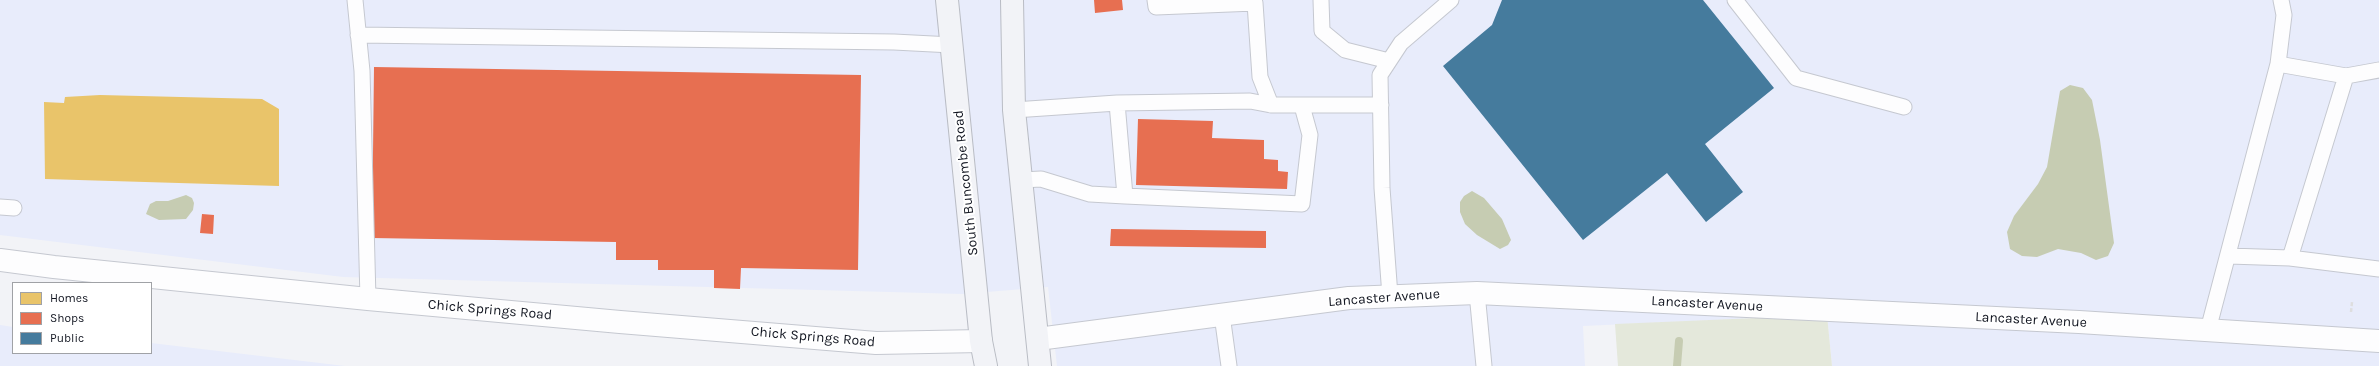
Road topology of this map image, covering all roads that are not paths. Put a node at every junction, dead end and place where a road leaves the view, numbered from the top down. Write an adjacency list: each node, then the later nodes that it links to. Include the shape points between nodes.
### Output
1 (355, 0): 9 (lane)
2 (947, 0): 10 (main road, South Buncombe Road)
3 (1012, 0): 20 (main road)
4 (1155, 0): 16 (lane, via 1156,6 1255,3 1260,77)
5 (1321, 0): 11 (lane, via 1322,31 1345,50)
6 (1451, 0): 11 (lane, via 1401,43)
7 (1735, 0): 19 (lane, via 1796,78)
8 (2281, 0): 12 (lane, via 2284,15)
9 (358, 35): 10 (lane); 29 (lane, via 362,71)
10 (952, 45): 33 (main road, South Buncombe Road)
11 (1389, 61): 18 (lane, via 1380,75)
12 (2278, 64): 14 (lane); 23 (lane)
13 (2379, 70): 14 (lane)
14 (2346, 76): 24 (lane)
15 (1117, 103): 16 (lane, via 1250,101); 20 (lane); 22 (lane)
16 (1271, 105): 17 (lane)
17 (1302, 106): 18 (lane); 22 (lane, via 1310,135 1302,204)
18 (1381, 106): 28 (lane, via 1382,188)
19 (1904, 107)
20 (1014, 110): 21 (main road)
21 (1022, 180): 22 (lane, via 1041,180 1090,194); 32 (main road)
22 (1125, 196)
23 (2229, 256): 24 (lane); 31 (lane)
24 (2290, 258): 26 (lane)
25 (0, 260): 29 (street, Chick Springs Road)
26 (2379, 269)
27 (1477, 293): 28 (street, Lancaster Avenue); 31 (street, Lancaster Avenue); 38 (lane)
28 (1390, 296): 30 (street, Lancaster Avenue, via 1349,298)
29 (368, 299): 33 (street, Chick Springs Road, via 876,343)
30 (1222, 315): 32 (street, Lancaster Avenue); 37 (lane)
31 (2208, 330): 34 (street, Lancaster Avenue)
32 (1038, 339): 36 (main road)
33 (982, 341): 35 (main road, South Buncombe Road)
34 (2379, 341)
35 (986, 366)
36 (1040, 366)
37 (1229, 366)
38 (1484, 366)

